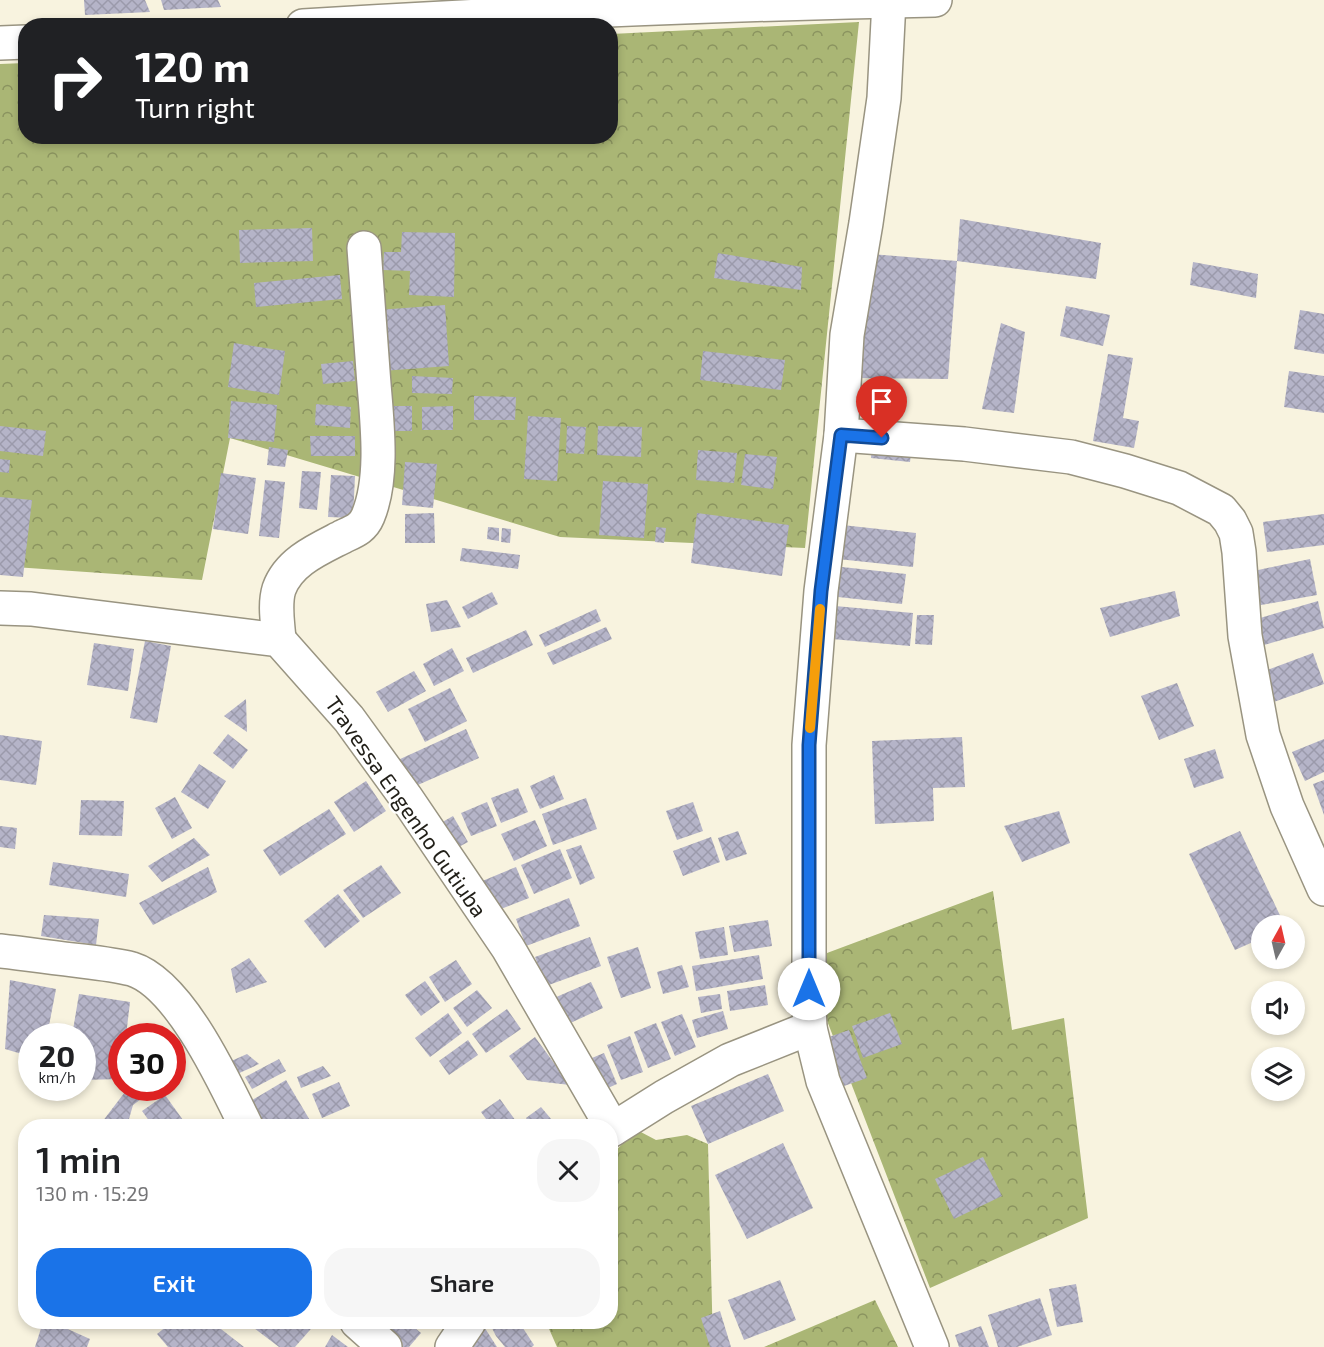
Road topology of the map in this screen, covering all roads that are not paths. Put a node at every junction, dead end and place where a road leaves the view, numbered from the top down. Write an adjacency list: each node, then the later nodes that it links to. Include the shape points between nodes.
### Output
1 (935, 0): 2 (street)
2 (889, 1): 3 (street); 9 (street, via 884,98 847,335)
3 (701, 3): 4 (street)
4 (501, 7): 5 (street)
5 (386, 18)
6 (18, 42): 7 (street)
7 (0, 43)
8 (364, 248): 11 (street, via 376,409 378,460 374,498 361,528 293,566 279,590)
9 (841, 435): 12 (street, via 1071,457 1179,488 1221,510 1236,533 1245,636 1263,735 1287,806); 14 (street, via 821,591 809,745)
10 (0, 608): 11 (street)
11 (279, 639): 16 (street, Travessa Engenho Gutiuba, via 349,718 414,809 508,948)
12 (1324, 889)
13 (0, 951): 15 (street, via 102,964 151,978 190,1022)
14 (810, 1028): 17 (street, Travessa Engenho Gutiuba, via 730,1060); 22 (street, via 823,1081)
15 (243, 1119)
16 (606, 1119)
17 (618, 1126)
18 (365, 1329): 20 (street)
19 (464, 1329): 21 (street)
20 (385, 1347)
21 (452, 1347)
22 (932, 1347)

